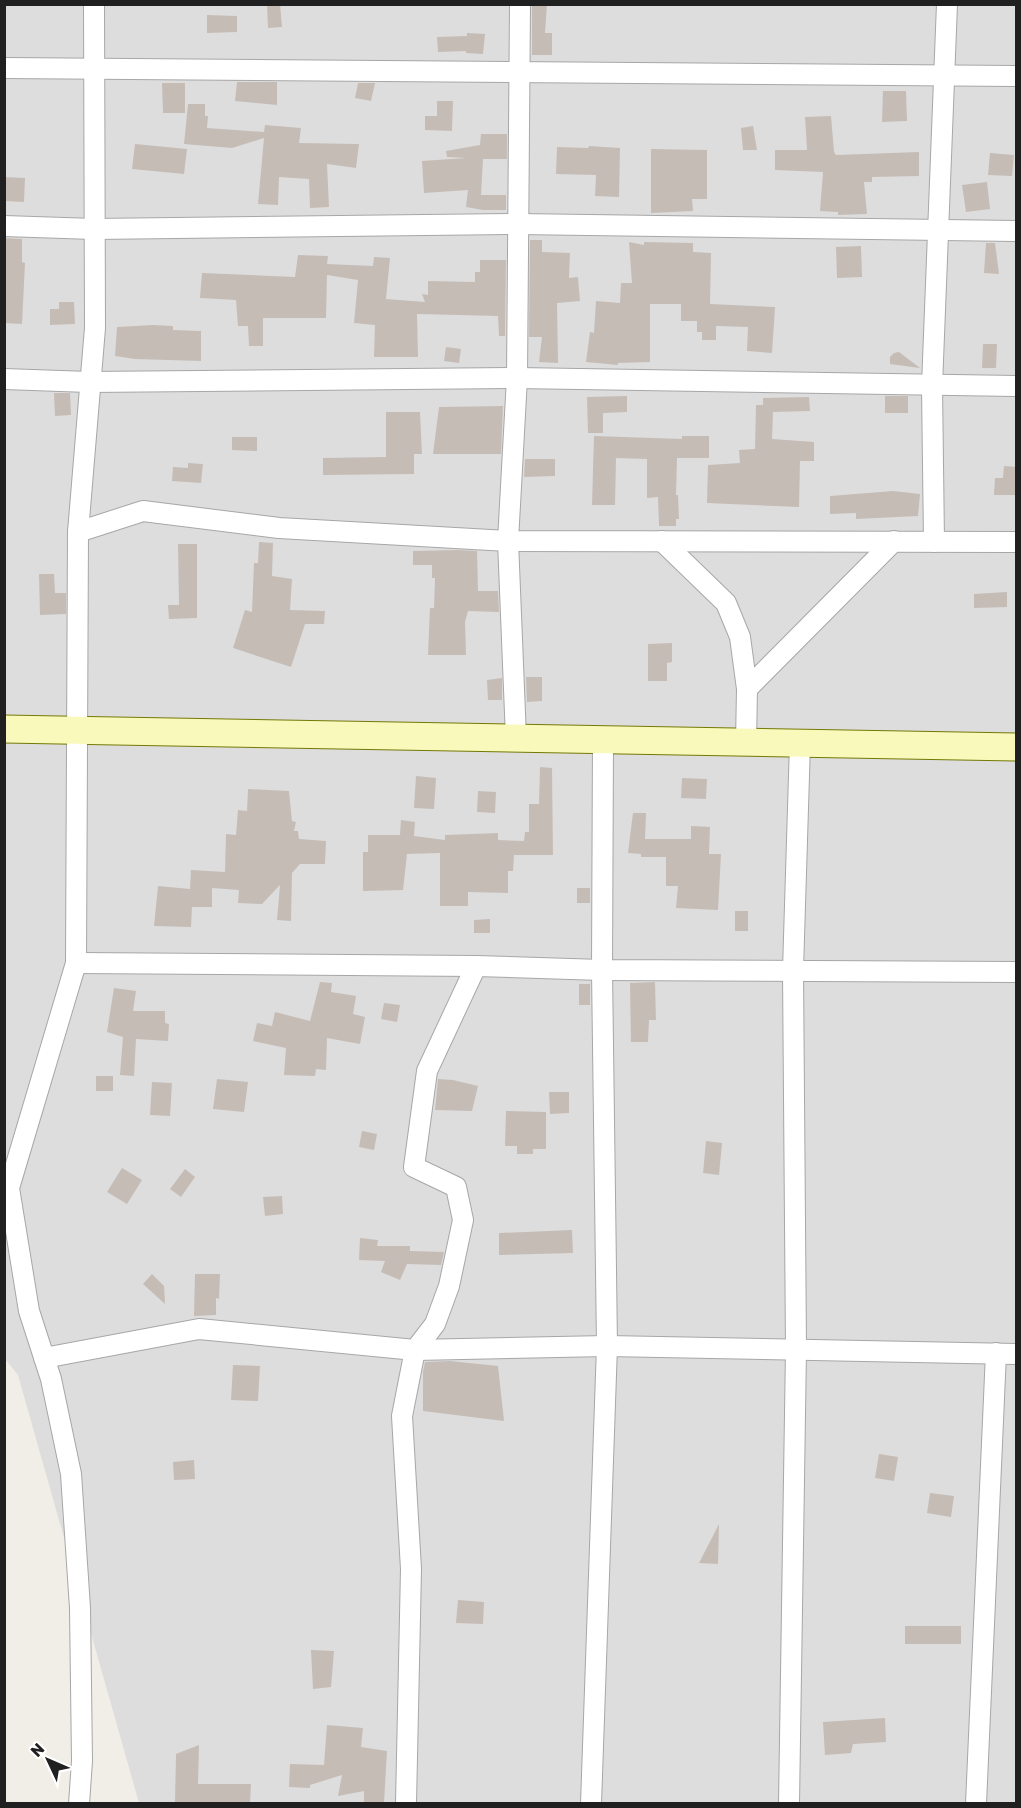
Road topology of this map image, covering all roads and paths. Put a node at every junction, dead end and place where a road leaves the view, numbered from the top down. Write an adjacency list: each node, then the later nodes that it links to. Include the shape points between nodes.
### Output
1 (93, 4): 5 (street)
2 (520, 4): 6 (street)
3 (946, 4): 7 (street)
4 (4, 68): 5 (street)
5 (94, 70): 6 (street); 11 (street)
6 (520, 72): 7 (street); 9 (street)
7 (943, 75): 8 (street); 12 (street)
8 (1017, 76)
9 (518, 224): 11 (street); 12 (street); 14 (street)
10 (4, 226): 11 (street)
11 (94, 229): 16 (street, via 95,328)
12 (937, 230): 13 (street); 17 (street)
13 (1017, 231)
14 (517, 378): 16 (street); 17 (street); 20 (street)
15 (4, 379): 16 (street)
16 (89, 382): 19 (street)
17 (932, 386): 18 (street); 23 (street)
18 (1017, 386)
19 (78, 532): 20 (street, via 143,511 279,528); 27 (street)
20 (507, 541): 21 (street); 28 (street)
21 (662, 541): 22 (street); 25 (street, via 726,603 740,637)
22 (894, 542): 23 (street); 25 (street)
23 (934, 542): 24 (street)
24 (1017, 542)
25 (747, 688): 30 (street)
26 (4, 729): 27 (street)
27 (76, 730): 28 (street); 33 (street)
28 (516, 738): 29 (street)
29 (603, 740): 30 (street); 35 (street)
30 (746, 743): 31 (street)
31 (800, 744): 32 (street); 36 (street)
32 (1017, 747)
33 (76, 963): 34 (street); 43 (street, via 9,1188 29,1311)
34 (476, 966): 35 (street); 40 (street, via 427,1071 414,1167 456,1187 463,1221 449,1286 435,1324)
35 (602, 970): 36 (street); 38 (street)
36 (793, 970): 37 (street); 39 (street)
37 (1017, 972)
38 (607, 1346): 39 (street); 40 (street); 46 (street)
39 (796, 1349): 41 (street); 47 (street)
40 (415, 1350): 43 (street, via 199,1329); 45 (street, via 402,1416 411,1569)
41 (996, 1353): 42 (street); 48 (street)
42 (1017, 1354)
43 (44, 1358): 44 (street, via 71,1485 80,1608)
44 (79, 1803)
45 (406, 1803)
46 (591, 1803)
47 (789, 1803)
48 (976, 1803)

